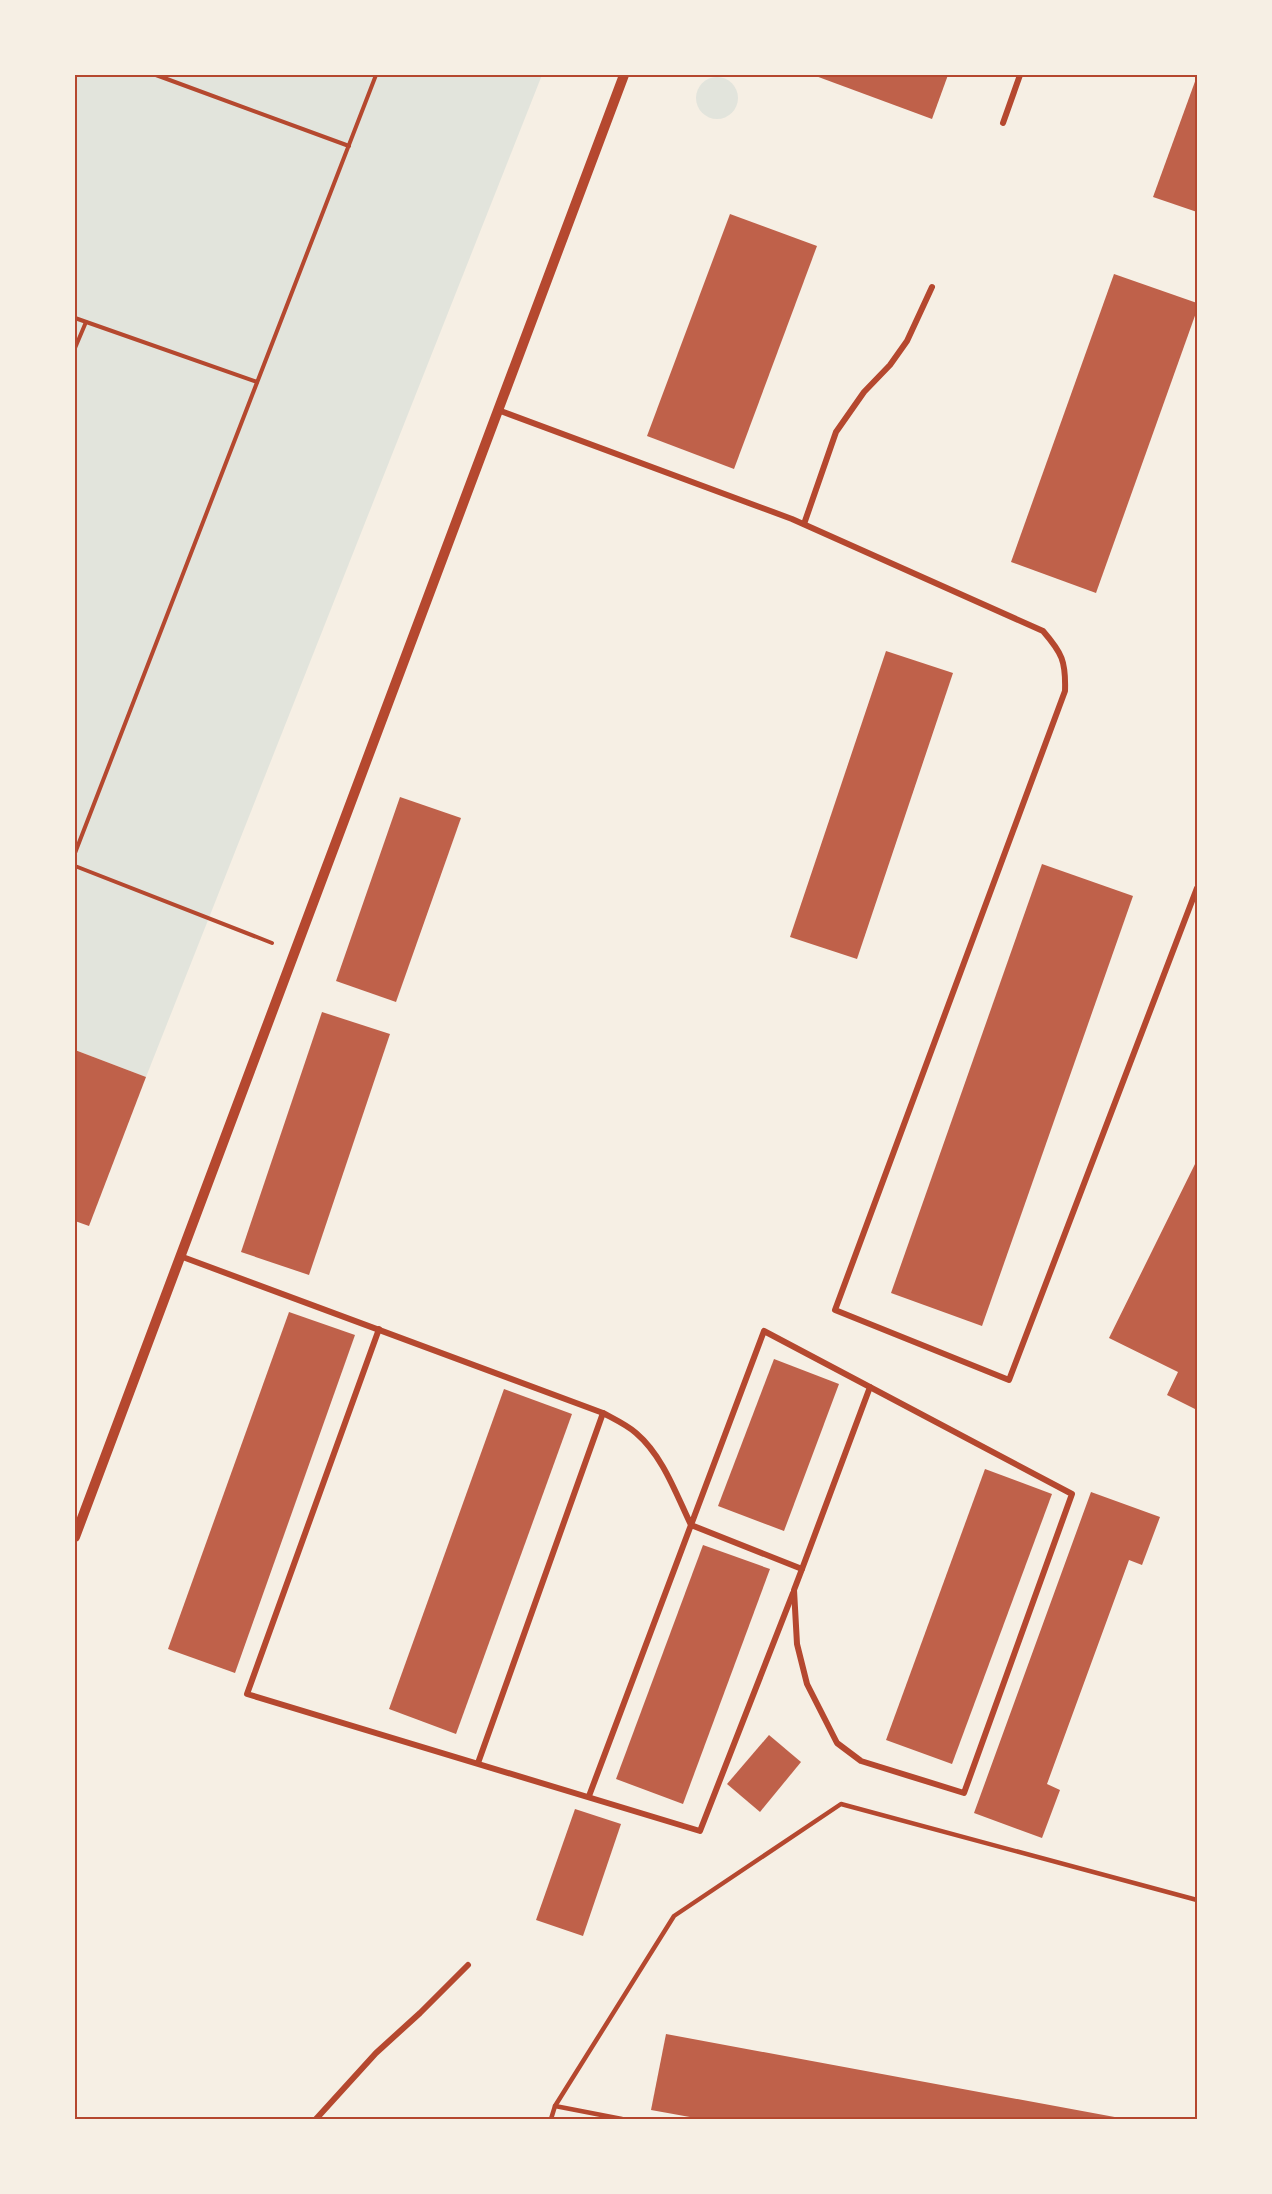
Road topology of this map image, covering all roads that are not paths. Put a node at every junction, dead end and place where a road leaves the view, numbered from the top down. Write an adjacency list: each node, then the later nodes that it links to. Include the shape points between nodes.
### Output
1 (624, 75): 5 (street)
2 (1020, 75): 3 (street)
3 (1003, 123)
4 (932, 287): 6 (street, via 906,341 836,432)
5 (498, 410): 6 (street); 8 (street)
6 (804, 524): 7 (street, via 1043,631 1059,649 1066,667 1065,691 835,1310 1009,1380)
7 (1197, 888)
8 (180, 1256): 9 (street); 13 (street)
9 (379, 1329): 11 (street); 16 (street, via 247,1694)
10 (870, 1387): 12 (street, via 764,1331); 14 (street); 15 (street, via 1072,1494 964,1793 861,1761 837,1743 807,1684 797,1644)
11 (603, 1413): 12 (street, via 636,1432 655,1455); 16 (street)
12 (691, 1525): 14 (street); 17 (street)
13 (75, 1537)
14 (802, 1569): 15 (street)
15 (794, 1590): 17 (street, via 700,1831)
16 (478, 1763): 17 (street)
17 (589, 1796)
18 (1197, 1900): 20 (lane, via 841,1804 674,1916)
19 (468, 1965): 21 (street, via 376,2053)
20 (555, 2106): 22 (lane); 23 (lane)
21 (316, 2119)
22 (551, 2119)
23 (622, 2119)

